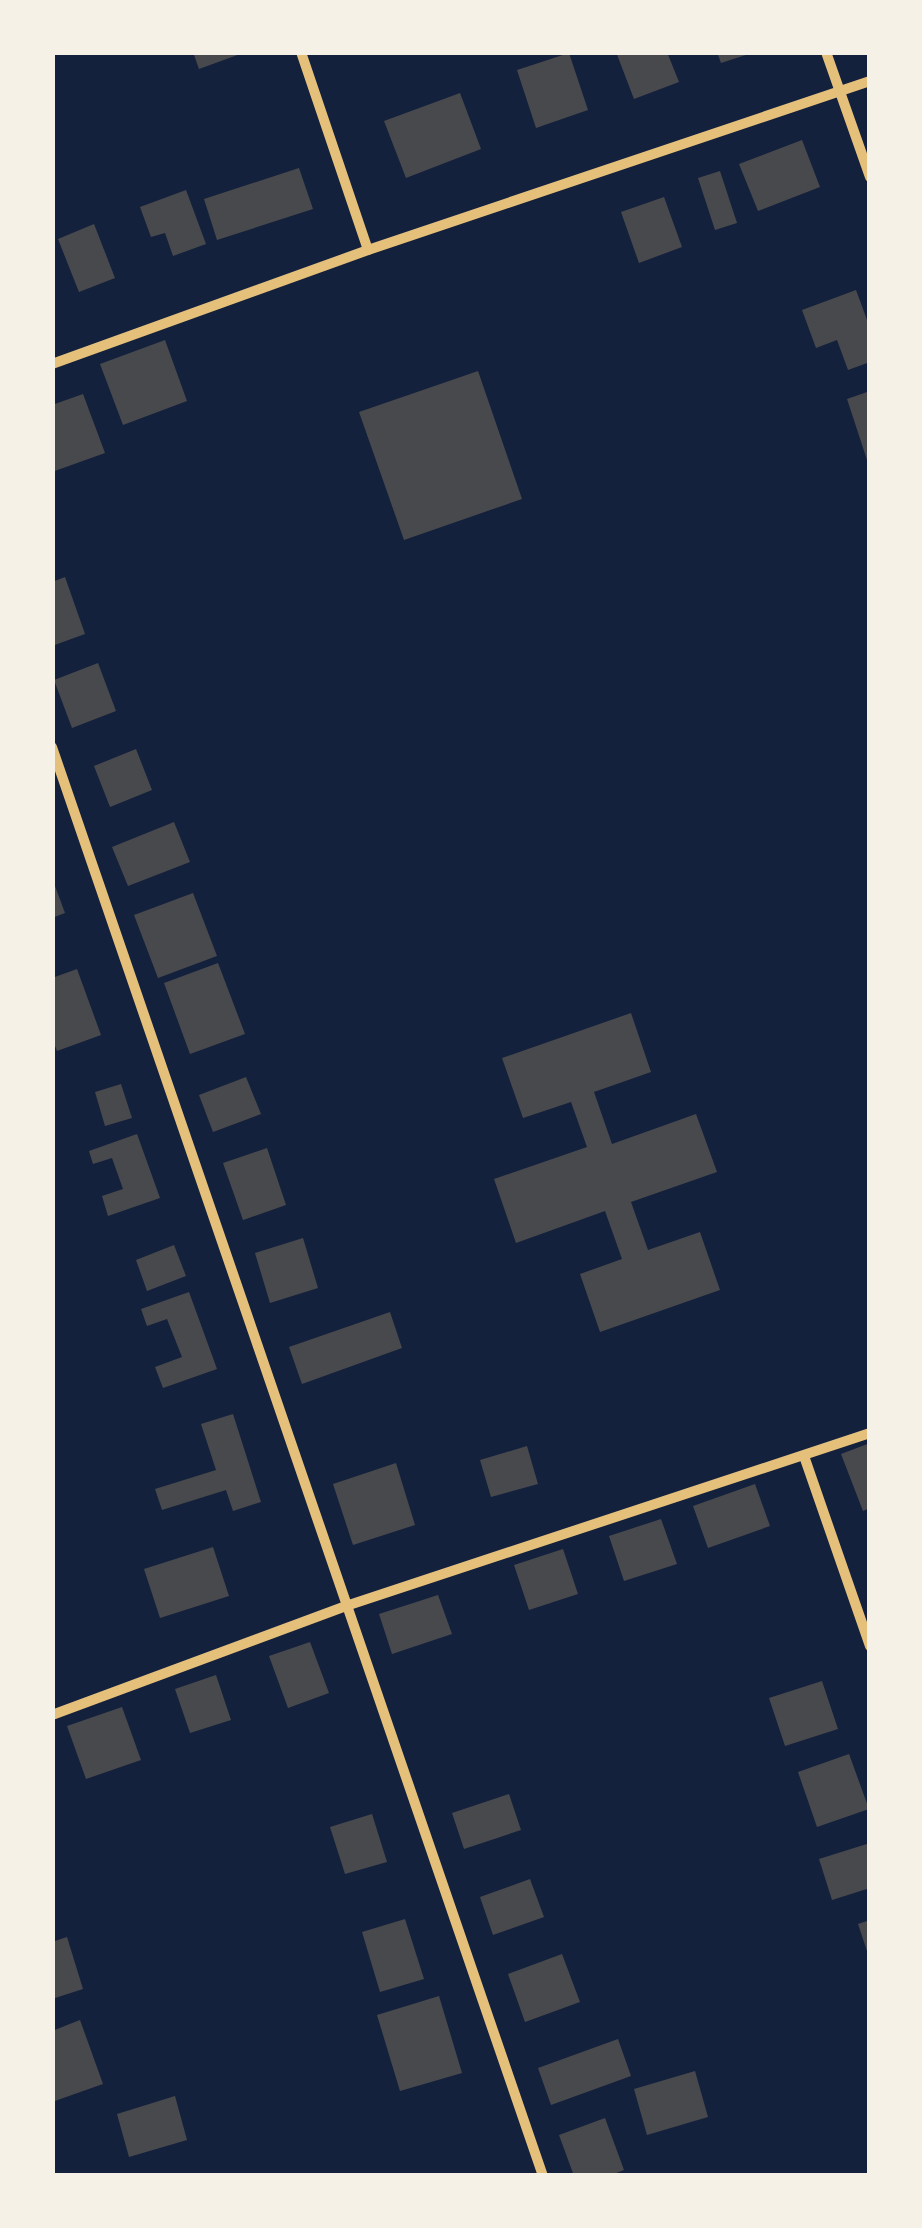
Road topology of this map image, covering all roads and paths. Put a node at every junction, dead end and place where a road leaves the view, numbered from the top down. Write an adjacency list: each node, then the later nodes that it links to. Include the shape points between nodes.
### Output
1 (300, 52): 6 (street)
2 (826, 52): 4 (street)
3 (870, 81): 4 (street)
4 (840, 92): 5 (street); 6 (street)
5 (870, 177)
6 (368, 250): 7 (street)
7 (52, 364)
8 (52, 747): 11 (street)
9 (870, 1433): 10 (street)
10 (804, 1456): 11 (street); 12 (street)
11 (346, 1606): 13 (street); 14 (street)
12 (870, 1646)
13 (52, 1715)
14 (543, 2176)

